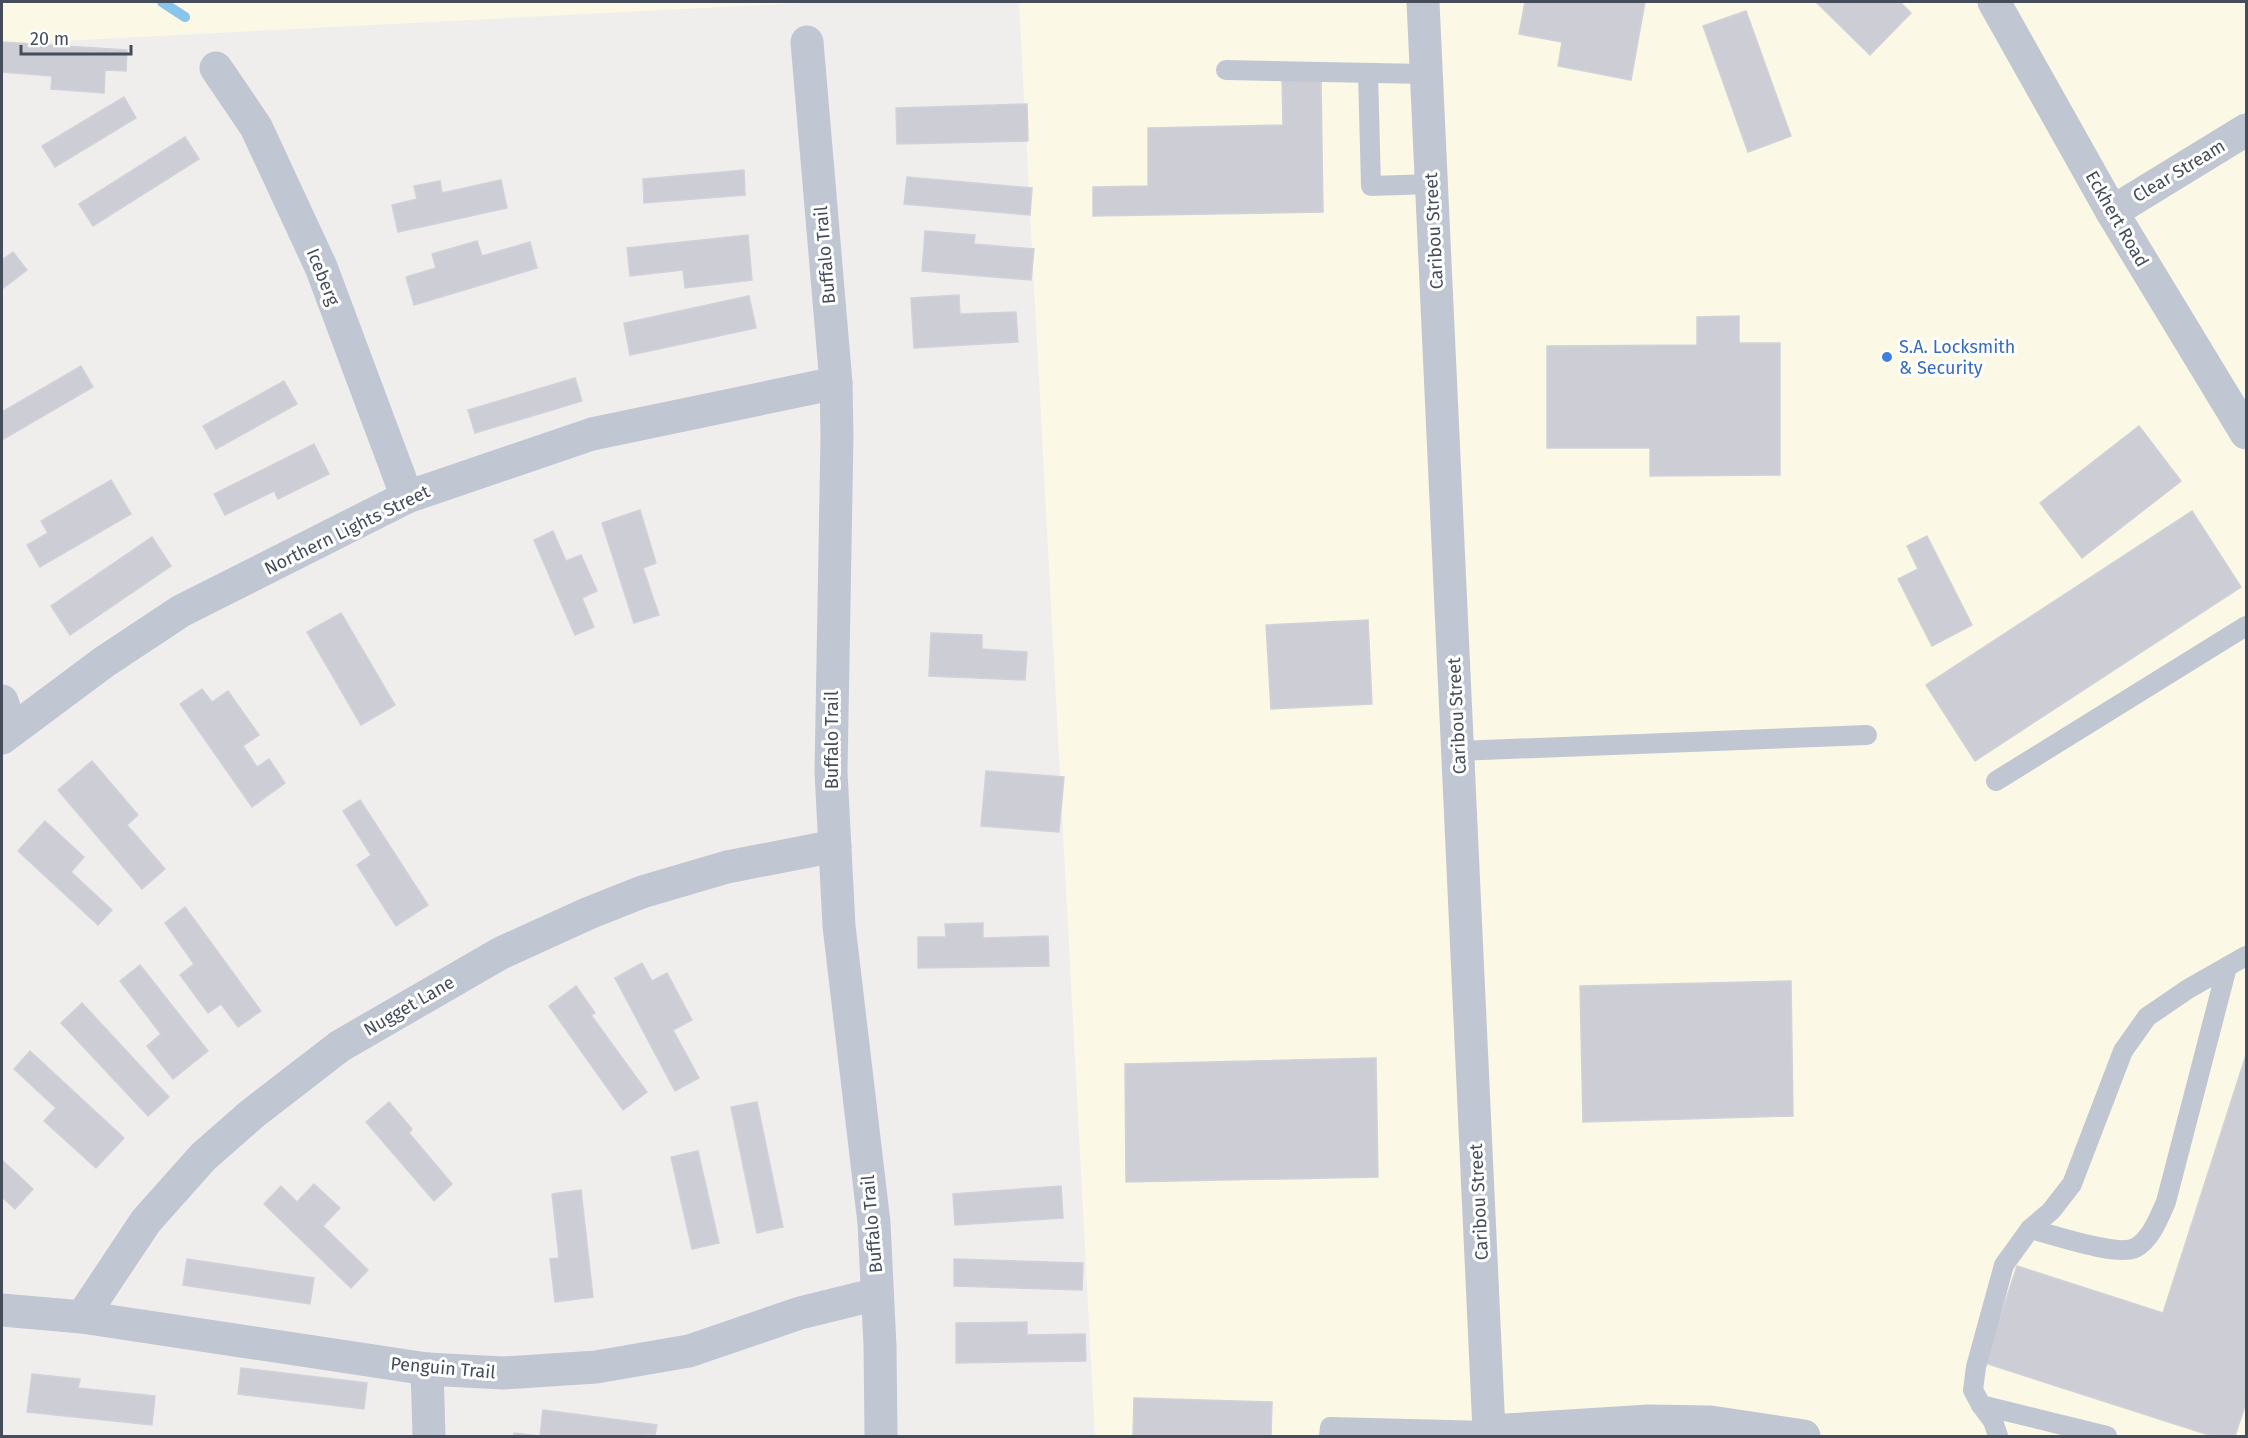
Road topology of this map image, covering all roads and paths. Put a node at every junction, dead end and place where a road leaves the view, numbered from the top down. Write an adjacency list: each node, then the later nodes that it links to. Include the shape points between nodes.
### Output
1 (1423, 2): 7 (street, Caribou Street)
2 (1994, 2): 10 (street, Eckhert Road)
3 (807, 42): 11 (street, Buffalo Trail)
4 (216, 68): 13 (street, Iceberg, via 256,128 321,267)
5 (1226, 70): 6 (lane)
6 (1368, 73): 7 (lane); 9 (lane, via 1371,186)
7 (1426, 74): 9 (street, Caribou Street)
8 (2247, 130): 10 (street, Clear Stream)
9 (1432, 184): 17 (street, Caribou Street)
10 (2112, 212): 12 (street, Eckhert Road)
11 (836, 383): 13 (street, Northern Lights Street, via 592,434); 19 (street, Buffalo Trail, via 831,772)
12 (2247, 433)
13 (407, 497): 15 (street, Northern Lights Street, via 181,611)
14 (2247, 626): 18 (lane)
15 (5, 724)
16 (1867, 735): 17 (lane)
17 (1458, 751): 28 (street, Caribou Street)
18 (1996, 781)
19 (835, 846): 23 (street, Buffalo Trail, via 839,926 874,1223); 25 (street, Nugget Lane, via 727,867 642,892 589,913 501,953 340,1046 202,1157 146,1221)
20 (2247, 956): 21 (lane)
21 (2228, 967): 22 (lane, via 2147,1017 2123,1051 2072,1184 2051,1211); 22 (lane, via 2166,1202 2151,1232 2134,1248 2114,1251)
22 (2030, 1228): 27 (lane, via 2004,1265 1976,1366 1973,1390)
23 (877, 1294): 26 (street, Penguin Trail, via 800,1313 689,1352 596,1367 503,1373); 30 (street, Buffalo Trail)
24 (2, 1310): 25 (street, Penguin Trail)
25 (82, 1317): 26 (street, Penguin Trail)
26 (427, 1369): 29 (street)
27 (1981, 1405): 33 (lane, via 1993,1421); 34 (lane)
28 (1489, 1431): 31 (lane, via 1329,1427); 32 (street, via 1649,1421 1711,1422)
29 (429, 1437)
30 (881, 1437)
31 (1329, 1437)
32 (1804, 1437)
33 (1998, 1437)
34 (2107, 1437)

